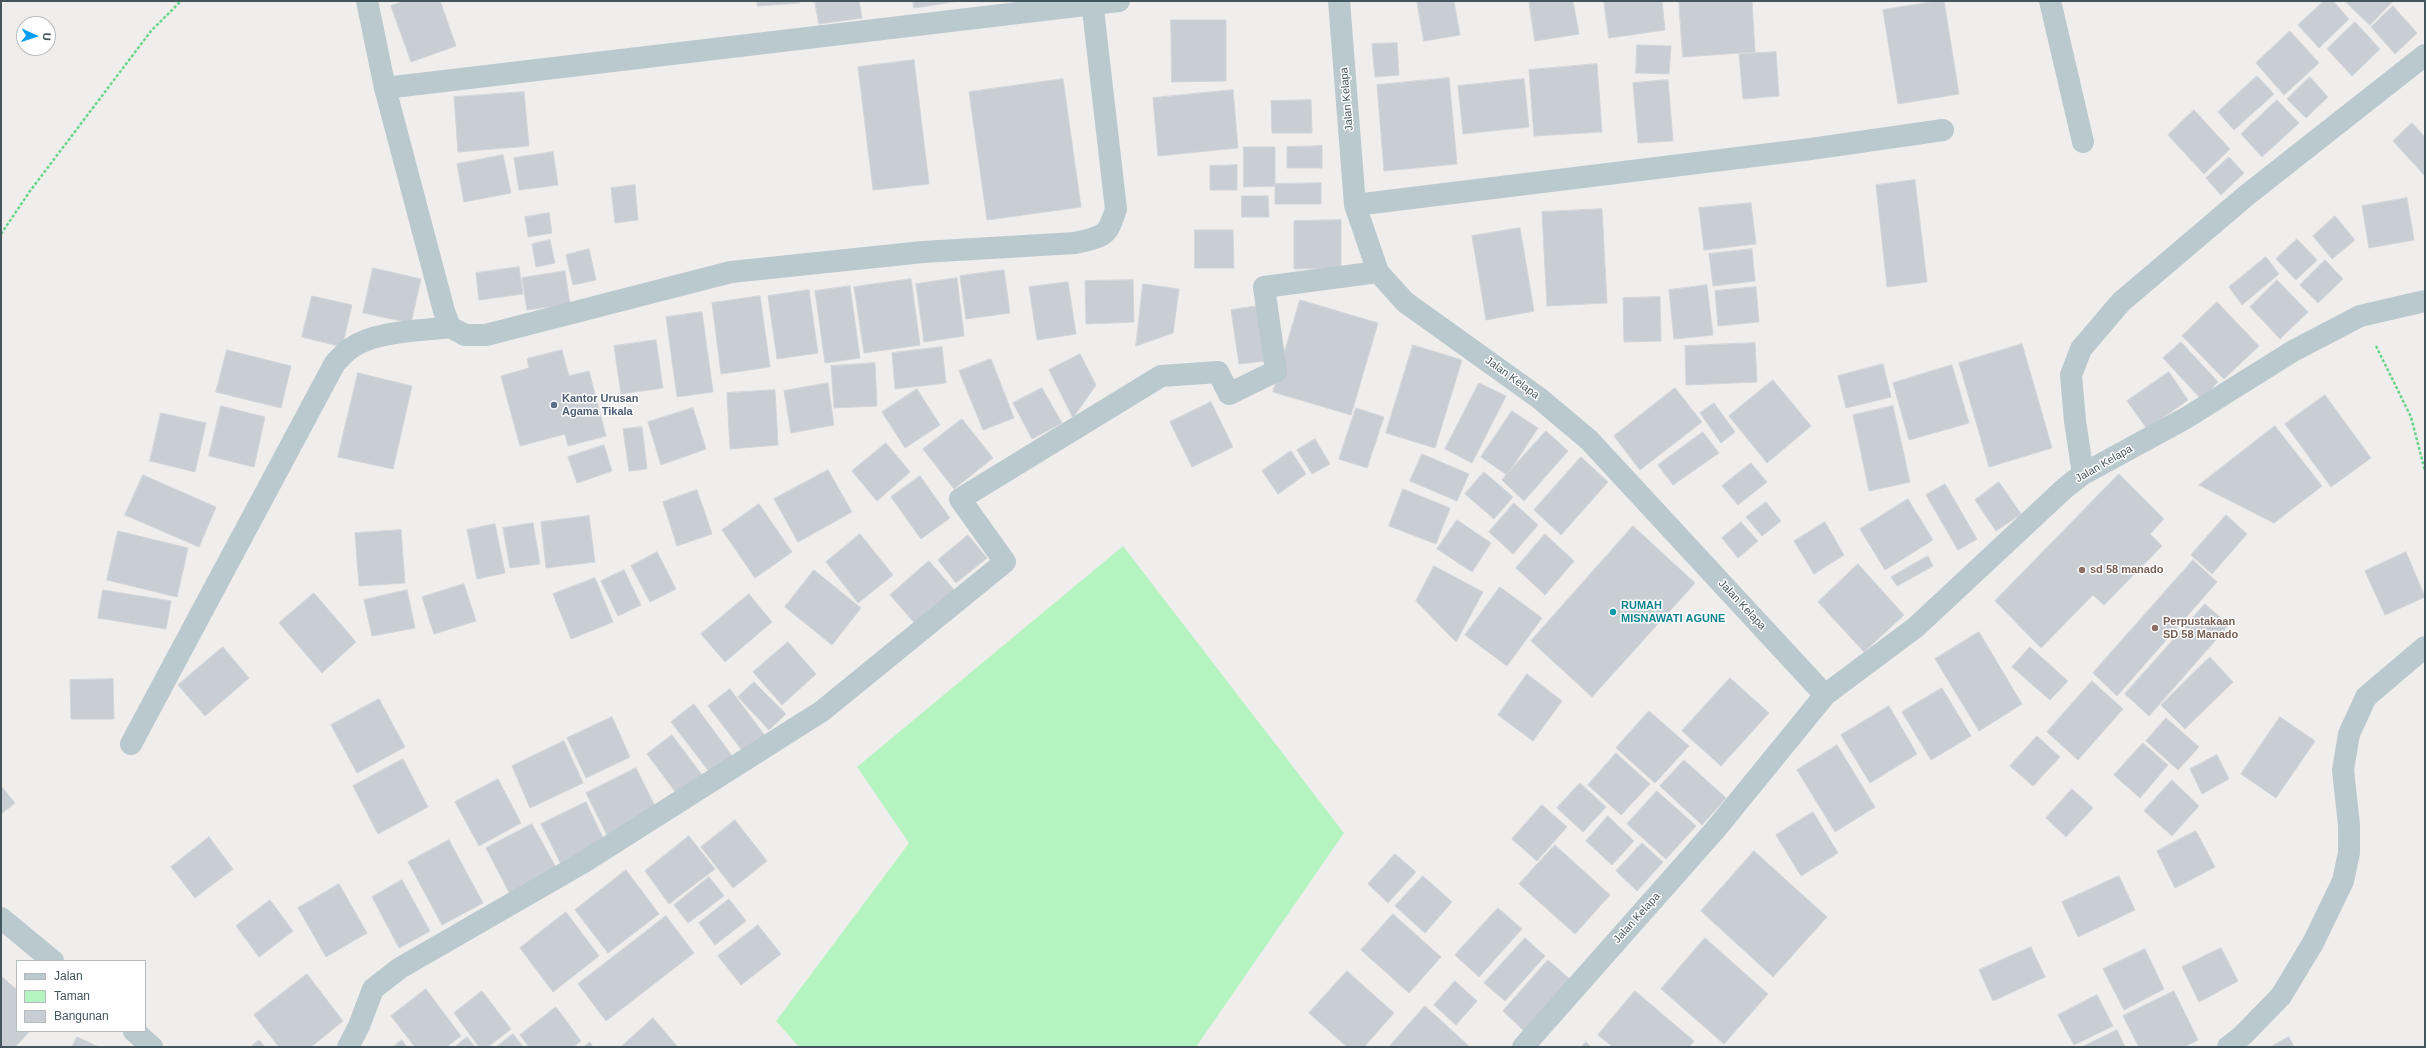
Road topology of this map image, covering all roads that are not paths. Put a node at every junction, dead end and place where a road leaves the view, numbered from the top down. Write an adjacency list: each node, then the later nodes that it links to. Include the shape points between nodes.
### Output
1 (367, 1): 7 (street)
2 (1119, 1): 5 (street)
3 (1339, 1): 10 (street, Jalan Kelapa)
4 (2050, 1): 9 (street)
5 (1092, 3): 7 (street); 13 (street, via 1116,209 1109,230 1096,238 1075,243 923,252 731,272 486,335 465,335)
6 (2425, 55): 14 (street, via 2247,196 2139,287 2122,302 2081,349 2071,376 2074,421)
7 (385, 88): 13 (street)
8 (1943, 130): 10 (street)
9 (2083, 142)
10 (1356, 206): 11 (street, Jalan Kelapa)
11 (1378, 272): 16 (street, Jalan Kelapa, via 1405,302 1539,398 1589,440); 22 (street, via 1264,287 1276,371 1229,394 1218,372 1160,376 960,499 1005,562 822,711 584,862 400,968 373,989)
12 (2425, 300): 14 (street, Jalan Kelapa, via 2360,316 2293,351 2186,418)
13 (450, 327): 17 (street, via 368,340 352,348 335,363)
14 (2083, 474): 16 (street, Jalan Kelapa, via 1916,627)
15 (2425, 647): 24 (street, via 2366,697 2349,734 2343,770 2349,824 2349,853 2343,881 2313,943 2281,996 2243,1036)
16 (1825, 695): 23 (street, Jalan Kelapa, via 1715,830)
17 (131, 744)
18 (1, 918): 19 (street)
19 (52, 960)
20 (135, 1032): 21 (street)
21 (152, 1047)
22 (348, 1047)
23 (1522, 1047)
24 (2228, 1047)

